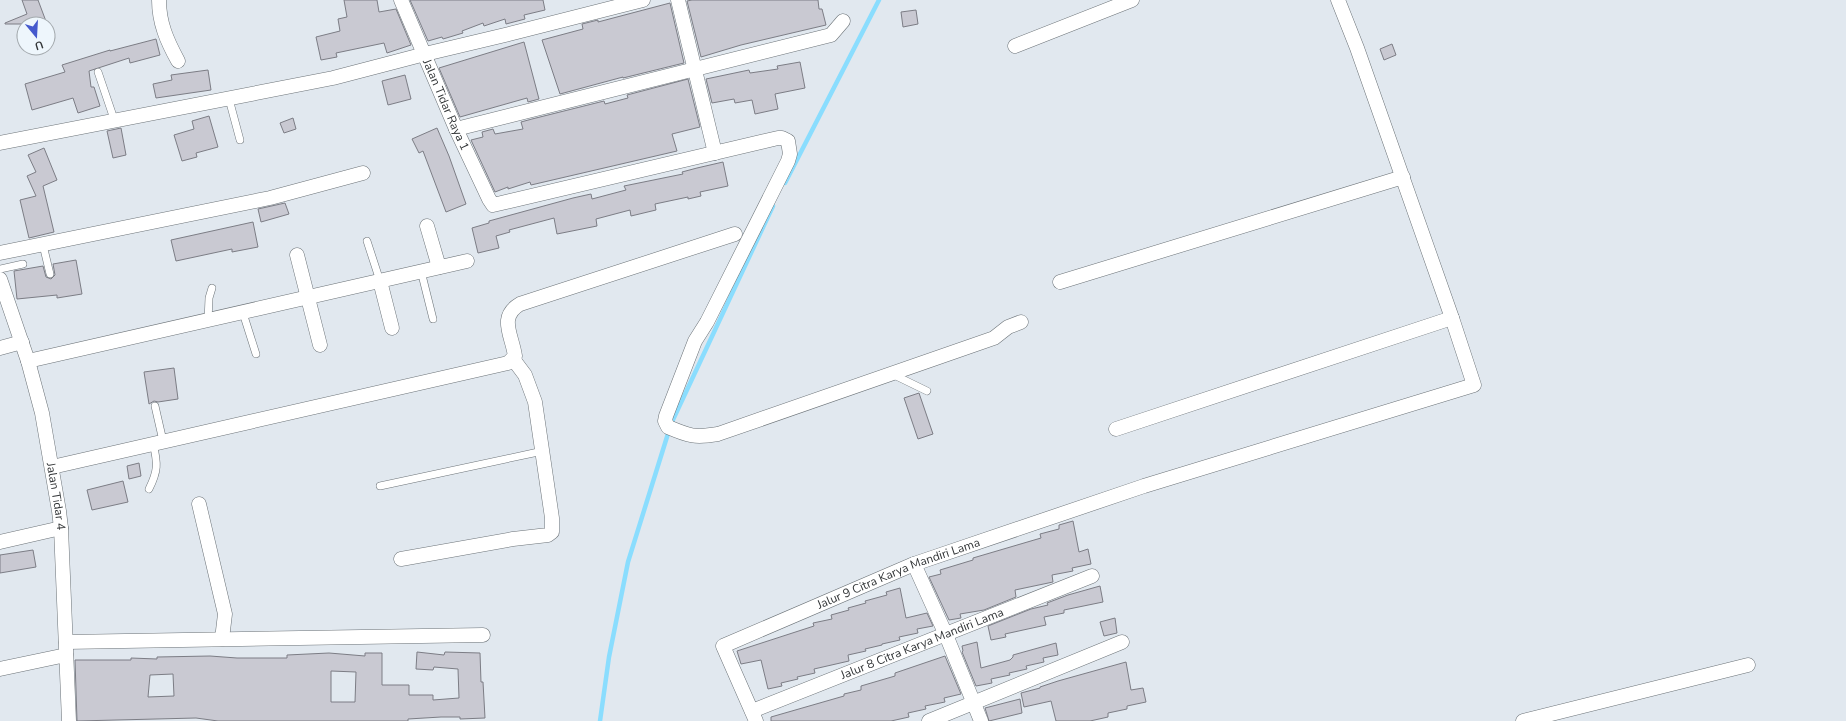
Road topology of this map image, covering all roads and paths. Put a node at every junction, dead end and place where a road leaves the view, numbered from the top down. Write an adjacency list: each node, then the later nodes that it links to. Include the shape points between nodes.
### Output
1 (159, 0): 10 (street, via 165,38)
2 (401, 0): 9 (street, Jalan Tidar Raya 1)
3 (643, 0): 9 (street)
4 (678, 0): 11 (street)
5 (1132, 0): 8 (street)
6 (1338, 0): 20 (street)
7 (844, 21): 11 (street, via 831,35)
8 (1015, 46)
9 (425, 54): 13 (street, via 334,78); 15 (street, Jalan Tidar Raya 1)
10 (178, 61)
11 (695, 69): 15 (street); 18 (street)
12 (98, 72): 14 (lane)
13 (228, 99): 14 (street); 16 (lane)
14 (114, 119): 17 (street)
15 (456, 129): 18 (street, Jalan Tidar Raya 1, via 491,203 497,205)
16 (240, 140)
17 (0, 143)
18 (715, 153): 50 (street, via 782,138 788,141 790,154 707,322 695,341 666,416 665,422 668,427 700,437 718,434)
19 (363, 174): 24 (street, via 270,198)
20 (1403, 177): 35 (street); 40 (street)
21 (427, 226): 29 (street)
22 (735, 234): 48 (street, via 520,304 508,314 507,321 515,356)
23 (367, 241): 34 (lane)
24 (44, 245): 25 (street); 32 (lane)
25 (0, 254)
26 (297, 255): 37 (street)
27 (467, 261): 29 (street)
28 (23, 264): 30 (lane)
29 (439, 268): 31 (street)
30 (0, 269)
31 (421, 272): 34 (street); 39 (lane)
32 (50, 274)
33 (0, 279): 44 (street, Jalan Tidar 4)
34 (380, 281): 37 (street); 43 (street)
35 (1060, 282)
36 (212, 288): 41 (lane)
37 (309, 297): 38 (street); 45 (street)
38 (243, 313): 41 (street); 47 (lane)
39 (432, 318)
40 (1452, 318): 53 (street); 63 (street, Jalur 9 Citra Karya Mandiri Lama, via 1474,384 1144,486)
41 (208, 321): 49 (street)
42 (1021, 322): 50 (street, via 1008,327 994,338)
43 (392, 328)
44 (22, 342): 46 (street); 49 (street, Jalan Tidar 4)
45 (320, 345)
46 (0, 348)
47 (256, 354)
48 (513, 359): 54 (street, via 500,365); 55 (street, via 532,389)
49 (28, 361): 56 (street, Jalan Tidar 4, via 42,413)
50 (890, 373): 51 (lane)
51 (927, 391)
52 (155, 406): 54 (lane)
53 (1116, 429)
54 (158, 442): 56 (street); 58 (lane, via 158,466)
55 (543, 451): 57 (lane); 62 (street, via 552,532 548,535)
56 (52, 467): 60 (street, Jalan Tidar 4)
57 (380, 486)
58 (149, 490)
59 (199, 504): 67 (street, via 225,614)
60 (61, 528): 61 (street); 69 (street, Jalan Tidar 4)
61 (0, 542)
62 (401, 559)
63 (914, 564): 66 (street); 73 (street, Jalur 9 Citra Karya Mandiri Lama, via 723,646)
64 (1092, 576): 66 (street, Jalur 8 Citra Karya Mandiri Lama)
65 (483, 635): 67 (street)
66 (946, 635): 72 (street); 73 (street, Jalur 8 Citra Karya Mandiri Lama)
67 (222, 639): 69 (street)
68 (1122, 642): 72 (street)
69 (66, 649): 71 (street); 75 (street, Jalan Tidar 4)
70 (1748, 665): 74 (street)
71 (0, 669)
72 (973, 702): 76 (street); 77 (street)
73 (754, 716)
74 (1544, 718): 78 (street)
75 (69, 721)
76 (929, 721)
77 (981, 721)
78 (1523, 721)

